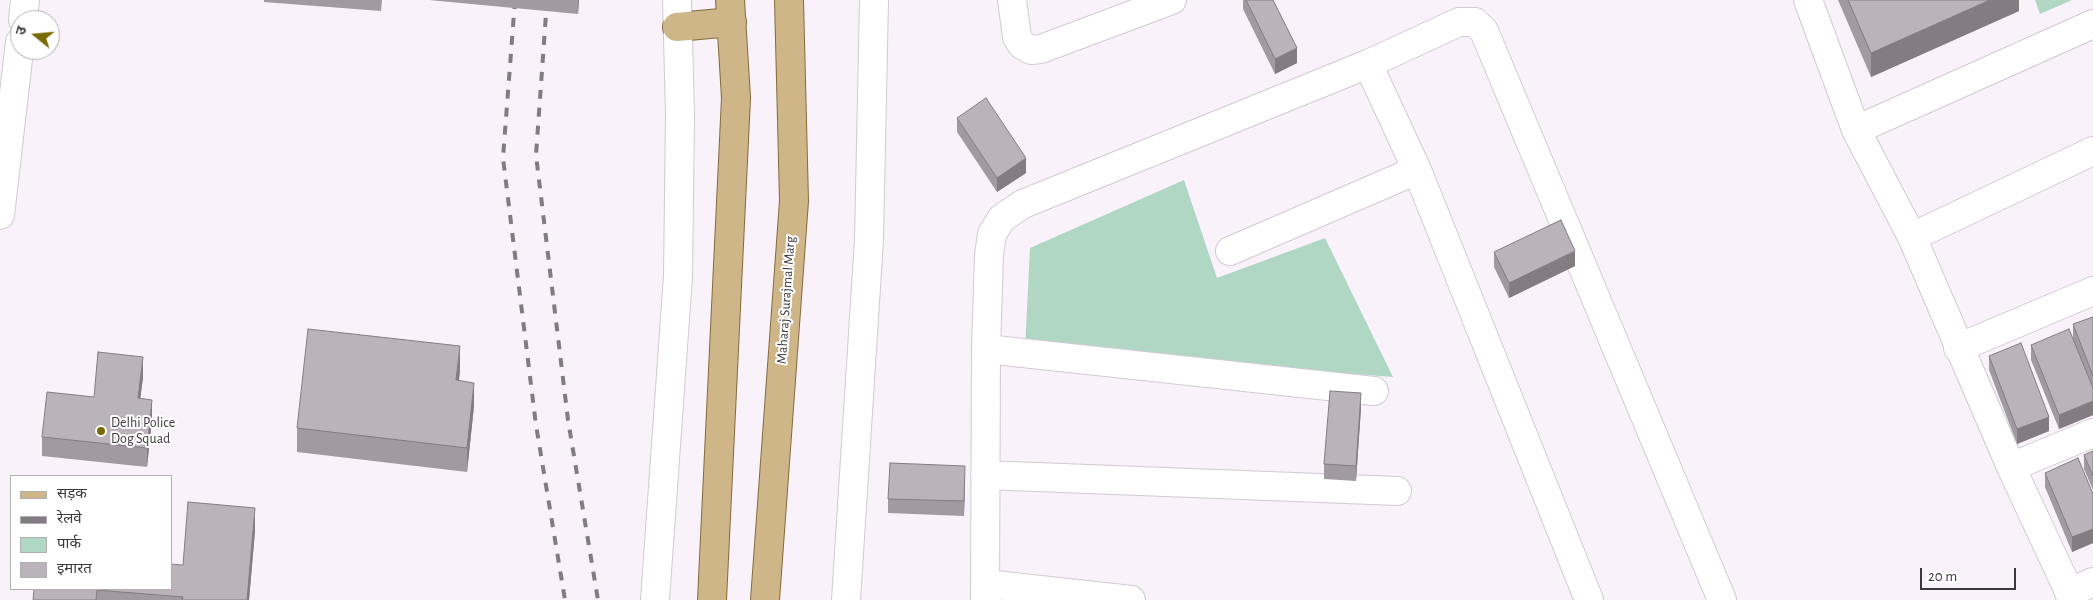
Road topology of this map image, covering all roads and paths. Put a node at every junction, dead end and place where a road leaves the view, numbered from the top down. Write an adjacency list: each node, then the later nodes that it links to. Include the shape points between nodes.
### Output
1 (677, 0): 9 (street)
2 (789, 0): 31 (main road, Maharaj Surajmal Marg, via 794,200)
3 (874, 0): 32 (street, via 868,240)
4 (1012, 0): 5 (street, via 1017,37 1022,46 1031,50)
5 (1172, 0)
6 (1808, 0): 12 (street)
7 (731, 11): 9 (main road); 30 (main road, via 736,98)
8 (2093, 24): 12 (street)
9 (678, 27): 29 (street, via 678,276)
10 (18, 60): 15 (street)
11 (1368, 64): 14 (street); 20 (street, via 1023,204 1002,218 992,234 989,254); 35 (street, via 1459,22 1475,22 1484,31)
12 (1856, 130): 16 (street)
13 (2093, 151): 16 (street)
14 (1417, 170): 17 (street); 34 (street)
15 (0, 215)
16 (1912, 237): 19 (street)
17 (1230, 252)
18 (2093, 291): 19 (street)
19 (1958, 348): 23 (street)
20 (986, 349): 21 (street); 24 (street)
21 (1374, 391)
22 (2093, 433): 23 (street)
23 (2010, 468): 28 (street)
24 (985, 475): 25 (street); 27 (street)
25 (1397, 491)
26 (2093, 582): 28 (street)
27 (985, 592): 33 (street)
28 (2070, 597)
29 (655, 600)
30 (712, 600)
31 (765, 600)
32 (846, 600)
33 (1131, 600)
34 (1588, 600)
35 (1722, 600)

